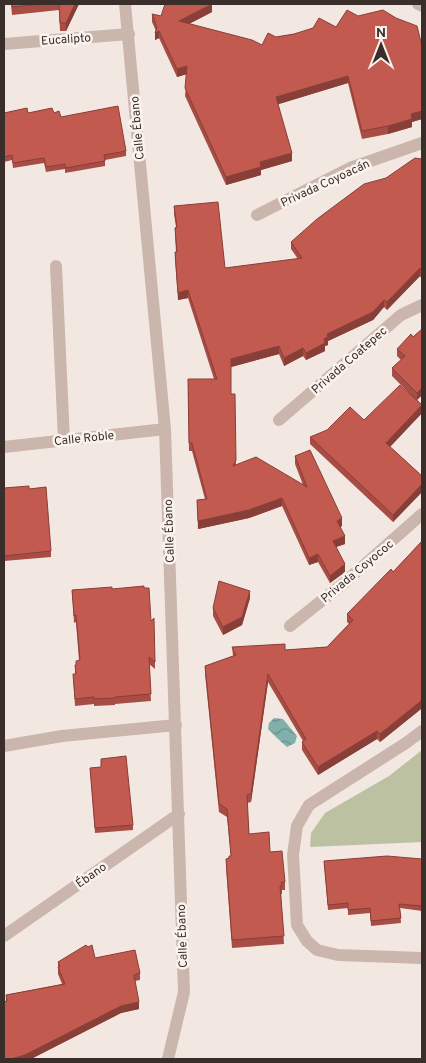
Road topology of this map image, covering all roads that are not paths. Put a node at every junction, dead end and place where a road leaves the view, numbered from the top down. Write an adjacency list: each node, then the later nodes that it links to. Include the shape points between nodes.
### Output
1 (125, 4): 4 (street, Calle Ébano)
2 (418, 4): 3 (street)
3 (422, 6)
4 (129, 34): 5 (street, Eucalipto); 11 (street, Calle Ébano)
5 (4, 44)
6 (422, 143): 7 (street, Privada Coyoacán, via 350,168)
7 (256, 215)
8 (56, 266): 12 (street)
9 (422, 305): 10 (street, Privada Coatepec, via 401,315)
10 (279, 420)
11 (165, 429): 12 (street, Calle Roble); 16 (street, Calle Ébano)
12 (64, 440): 13 (street, Calle Roble)
13 (4, 446)
14 (422, 514): 15 (street, Privada Coyococ)
15 (290, 626)
16 (176, 726): 18 (street, via 62,736); 19 (street, Calle Ébano)
17 (422, 731): 21 (street, via 309,805 297,826 293,855 297,925 317,950 338,955)
18 (4, 746)
19 (179, 814): 20 (street, Ébano); 22 (street, Calle Ébano, via 184,992)
20 (4, 936)
21 (422, 958)
22 (168, 1059)

